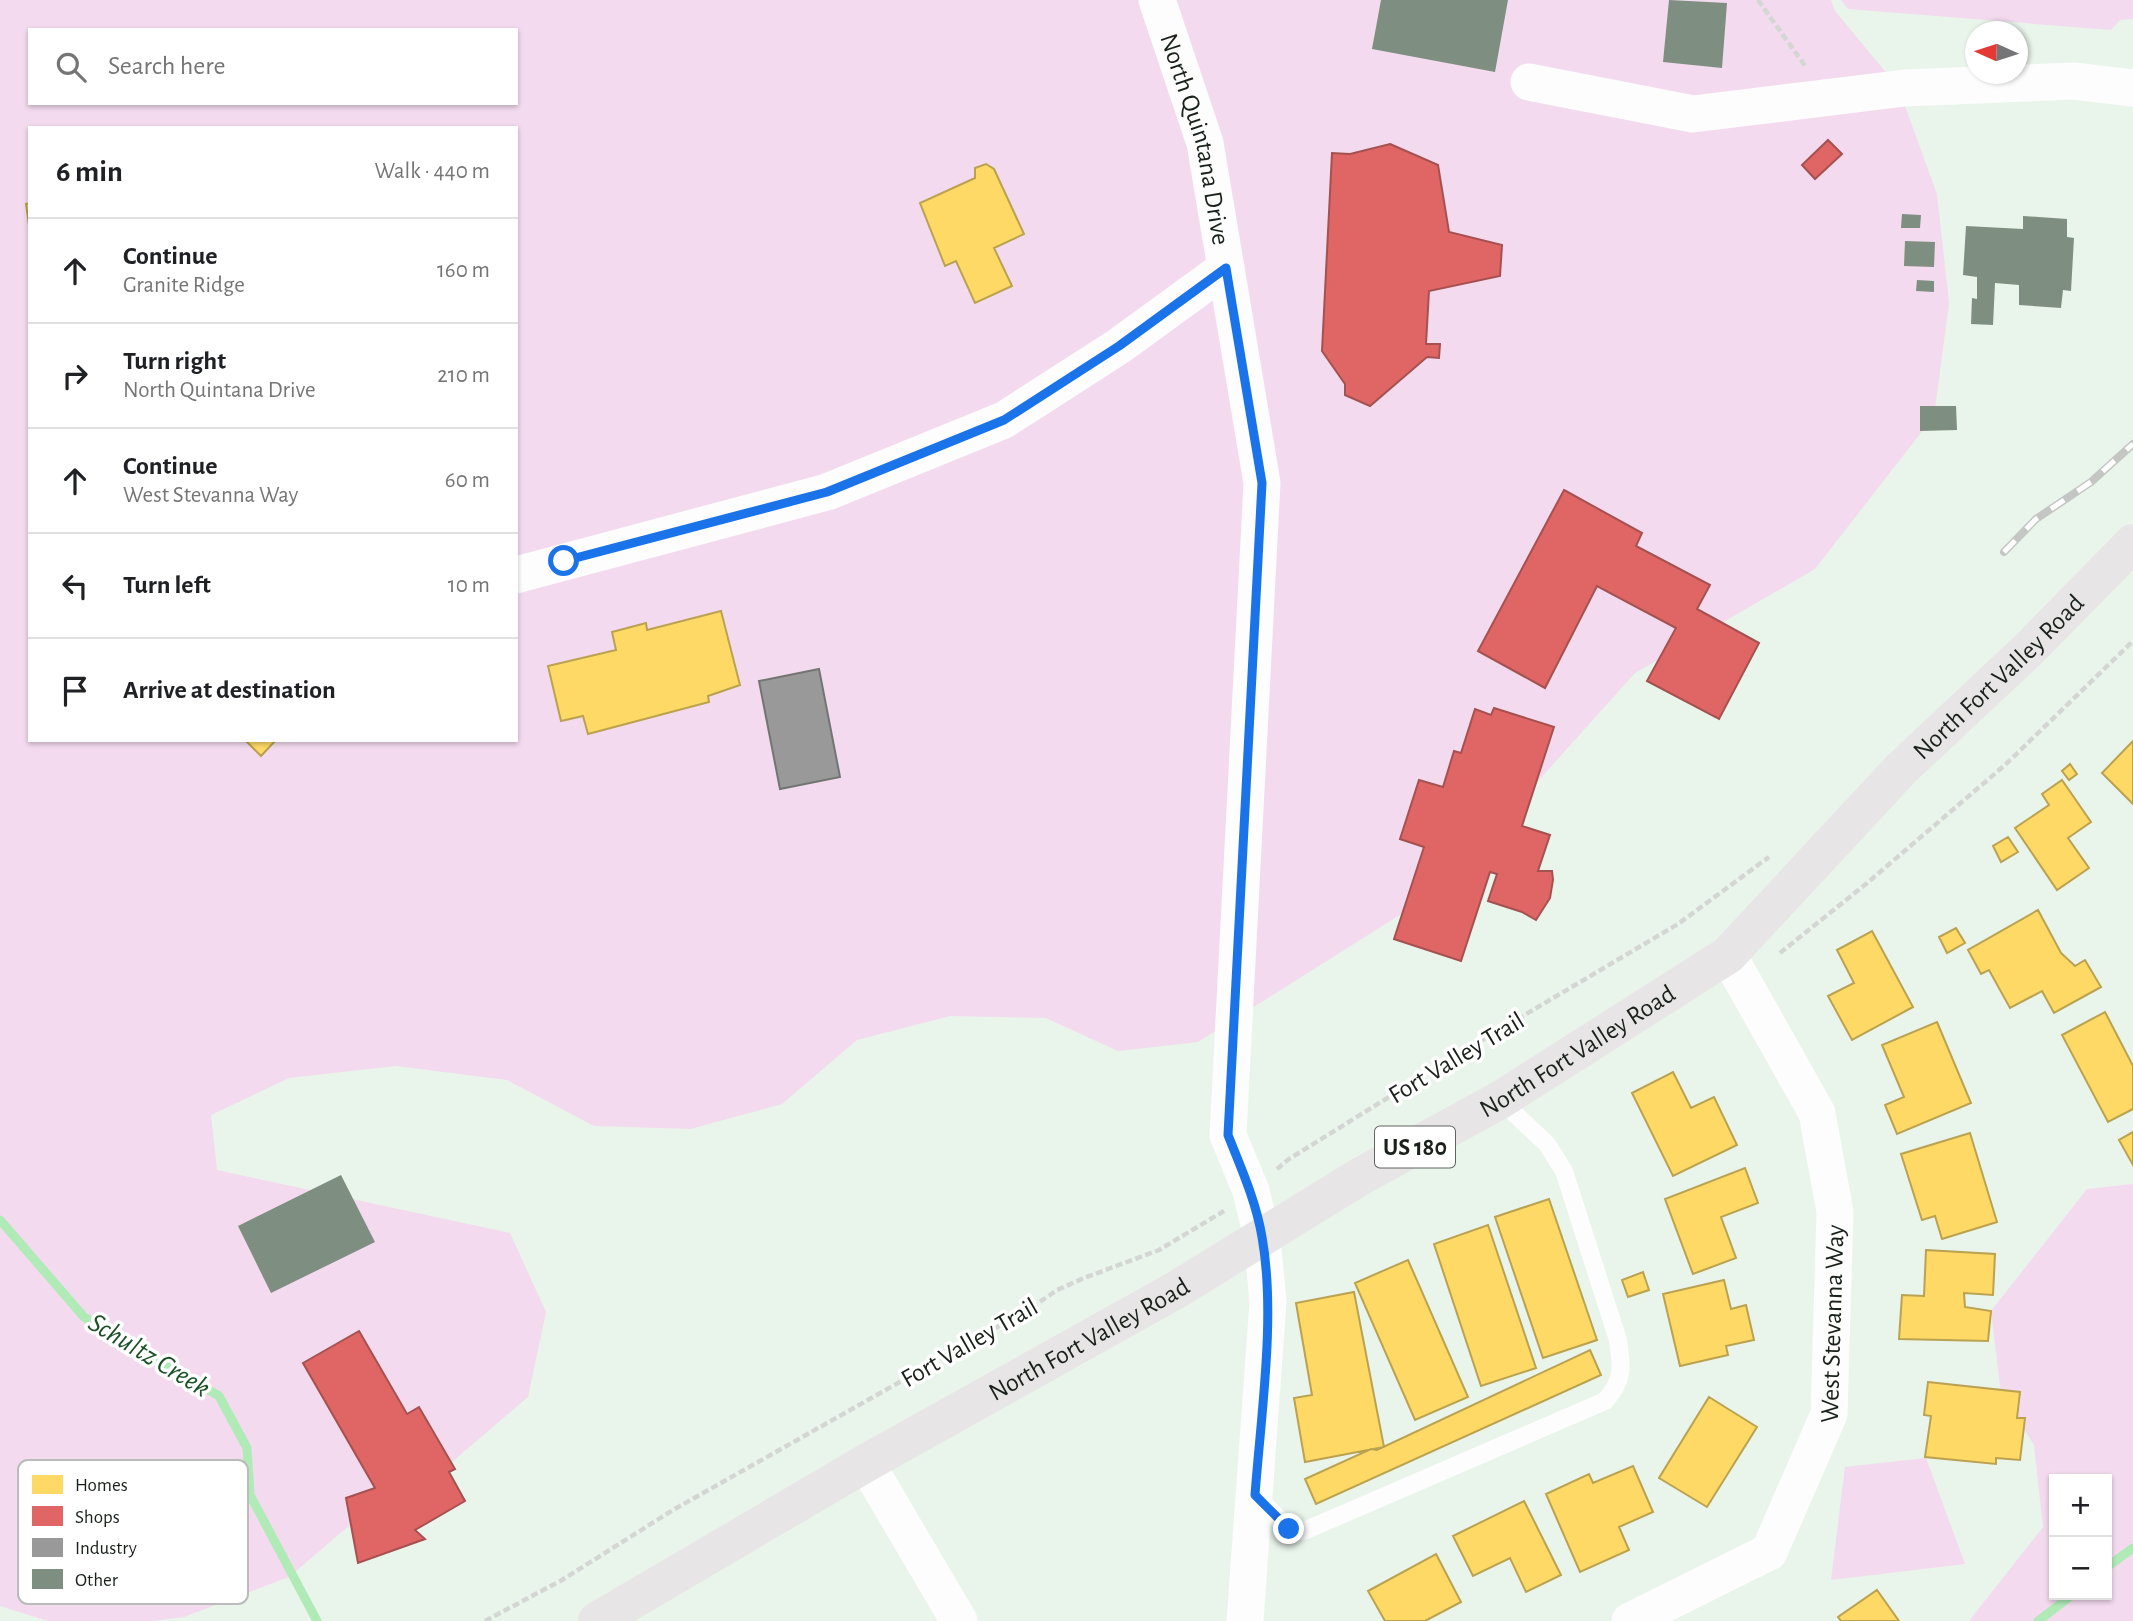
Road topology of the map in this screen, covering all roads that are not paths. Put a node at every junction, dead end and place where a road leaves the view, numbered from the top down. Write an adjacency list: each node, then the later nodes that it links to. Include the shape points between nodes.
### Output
1 (1157, 0): 4 (street, North Quintana Drive, via 1205,143)
2 (1530, 82): 3 (street, via 1693,114 1905,88 2073,80)
3 (2133, 88)
4 (1226, 268): 6 (street, via 1119,346 1004,420 827,492); 9 (street, North Quintana Drive, via 1262,483 1228,1135 1251,1191)
5 (2133, 543): 7 (main road, North Fort Valley Road / US 180, via 1901,769)
6 (518, 574)
7 (1728, 956): 8 (main road, North Fort Valley Road / US 180); 15 (street, West Stevanna Way, via 1816,1113 1835,1212 1829,1414 1769,1552)
8 (1500, 1100): 9 (main road, North Fort Valley Road / US 180); 11 (lane, via 1547,1144 1563,1171 1618,1340 1618,1386 1605,1401 1304,1531 1289,1529)
9 (1262, 1237): 10 (main road, North Fort Valley Road / US 180); 11 (street, via 1268,1302)
10 (866, 1463): 12 (main road, North Fort Valley Road / US 180); 13 (street)
11 (1255, 1495): 14 (street)
12 (597, 1621)
13 (959, 1621)
14 (1245, 1621)
15 (1630, 1621)

